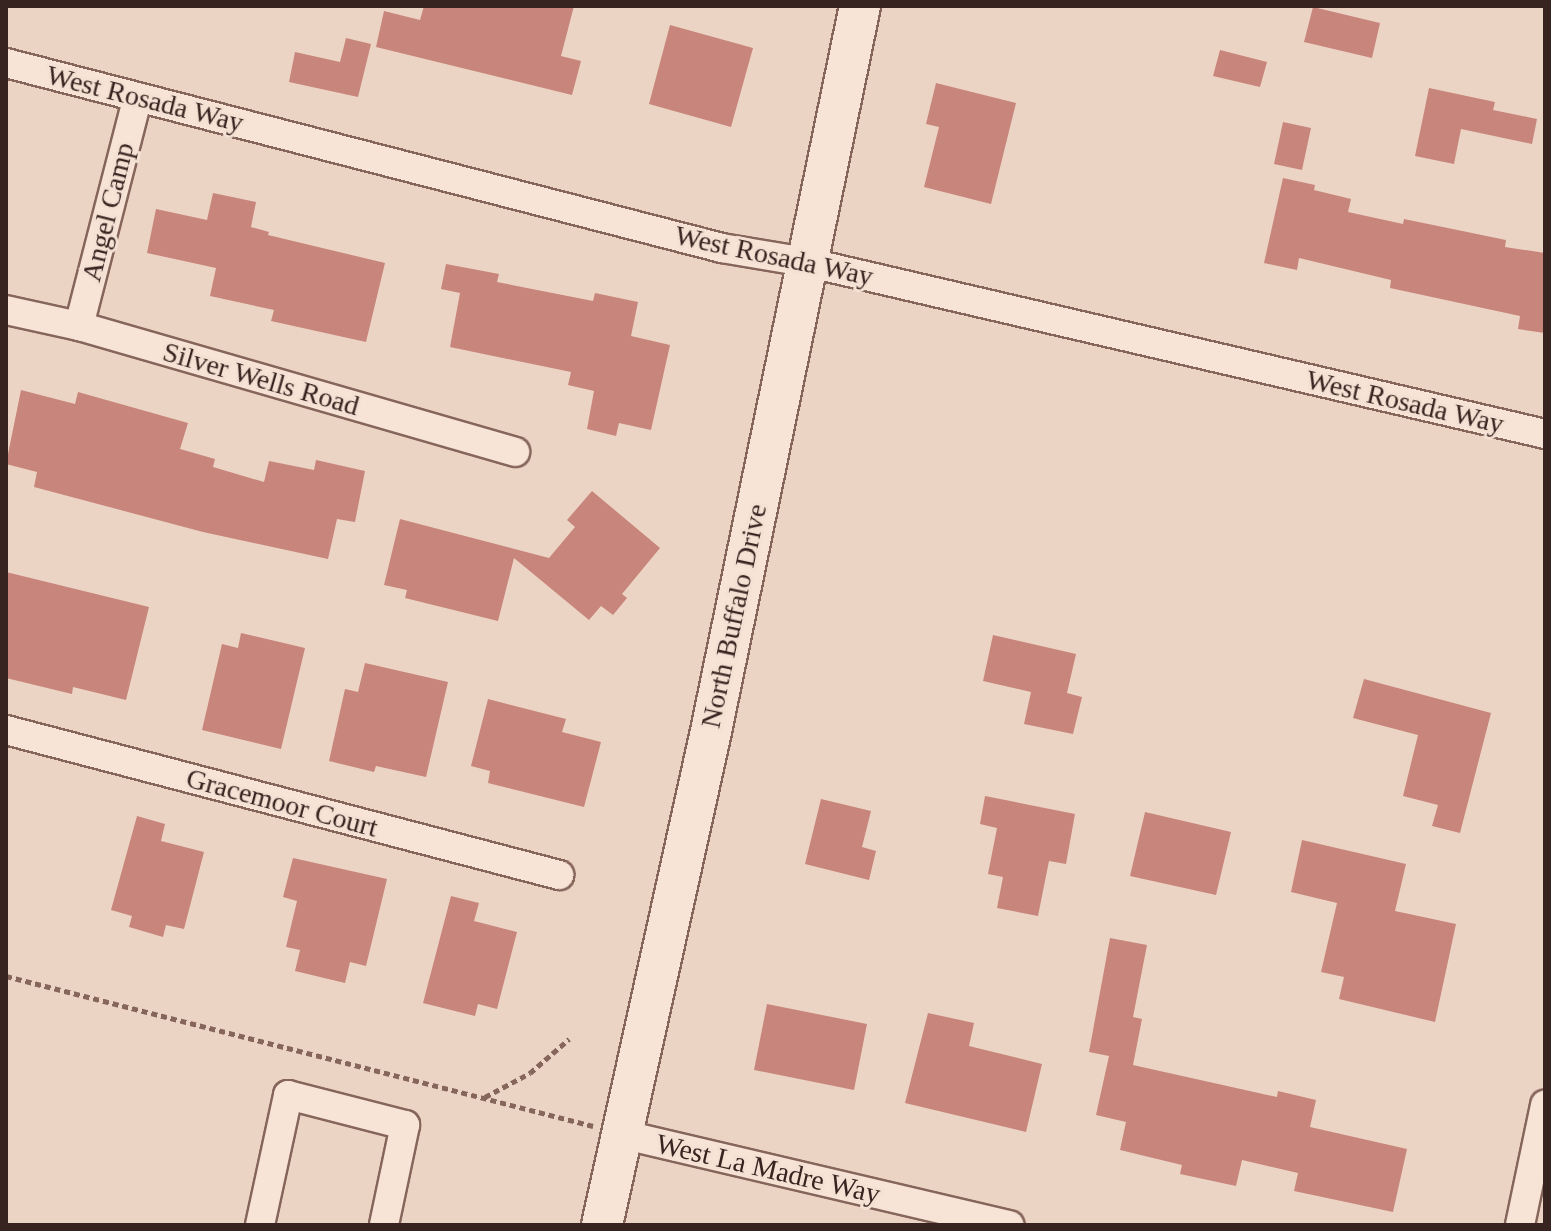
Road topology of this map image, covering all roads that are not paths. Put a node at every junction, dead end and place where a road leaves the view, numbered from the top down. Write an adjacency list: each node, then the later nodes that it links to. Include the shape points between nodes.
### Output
1 (860, 6): 4 (street, North Buffalo Drive)
2 (6, 63): 3 (street, West Rosada Way)
3 (138, 97): 4 (street, West Rosada Way, via 722,248); 6 (street, Angel Camp)
4 (806, 262): 7 (street, West Rosada Way); 12 (street, North Buffalo Drive, via 710,736)
5 (6, 310): 6 (street, Silver Wells Road)
6 (79, 326): 8 (street, Silver Wells Road)
7 (1545, 434)
8 (515, 452)
9 (6, 730): 10 (street, Gracemoor Court)
10 (559, 875)
11 (1545, 1105): 17 (street)
12 (621, 1134): 15 (street, North Buffalo Drive); 16 (street, West La Madre Way)
13 (260, 1225): 14 (street, via 288,1095 405,1125)
14 (384, 1225)
15 (602, 1225)
16 (1009, 1225)
17 (1520, 1225)

